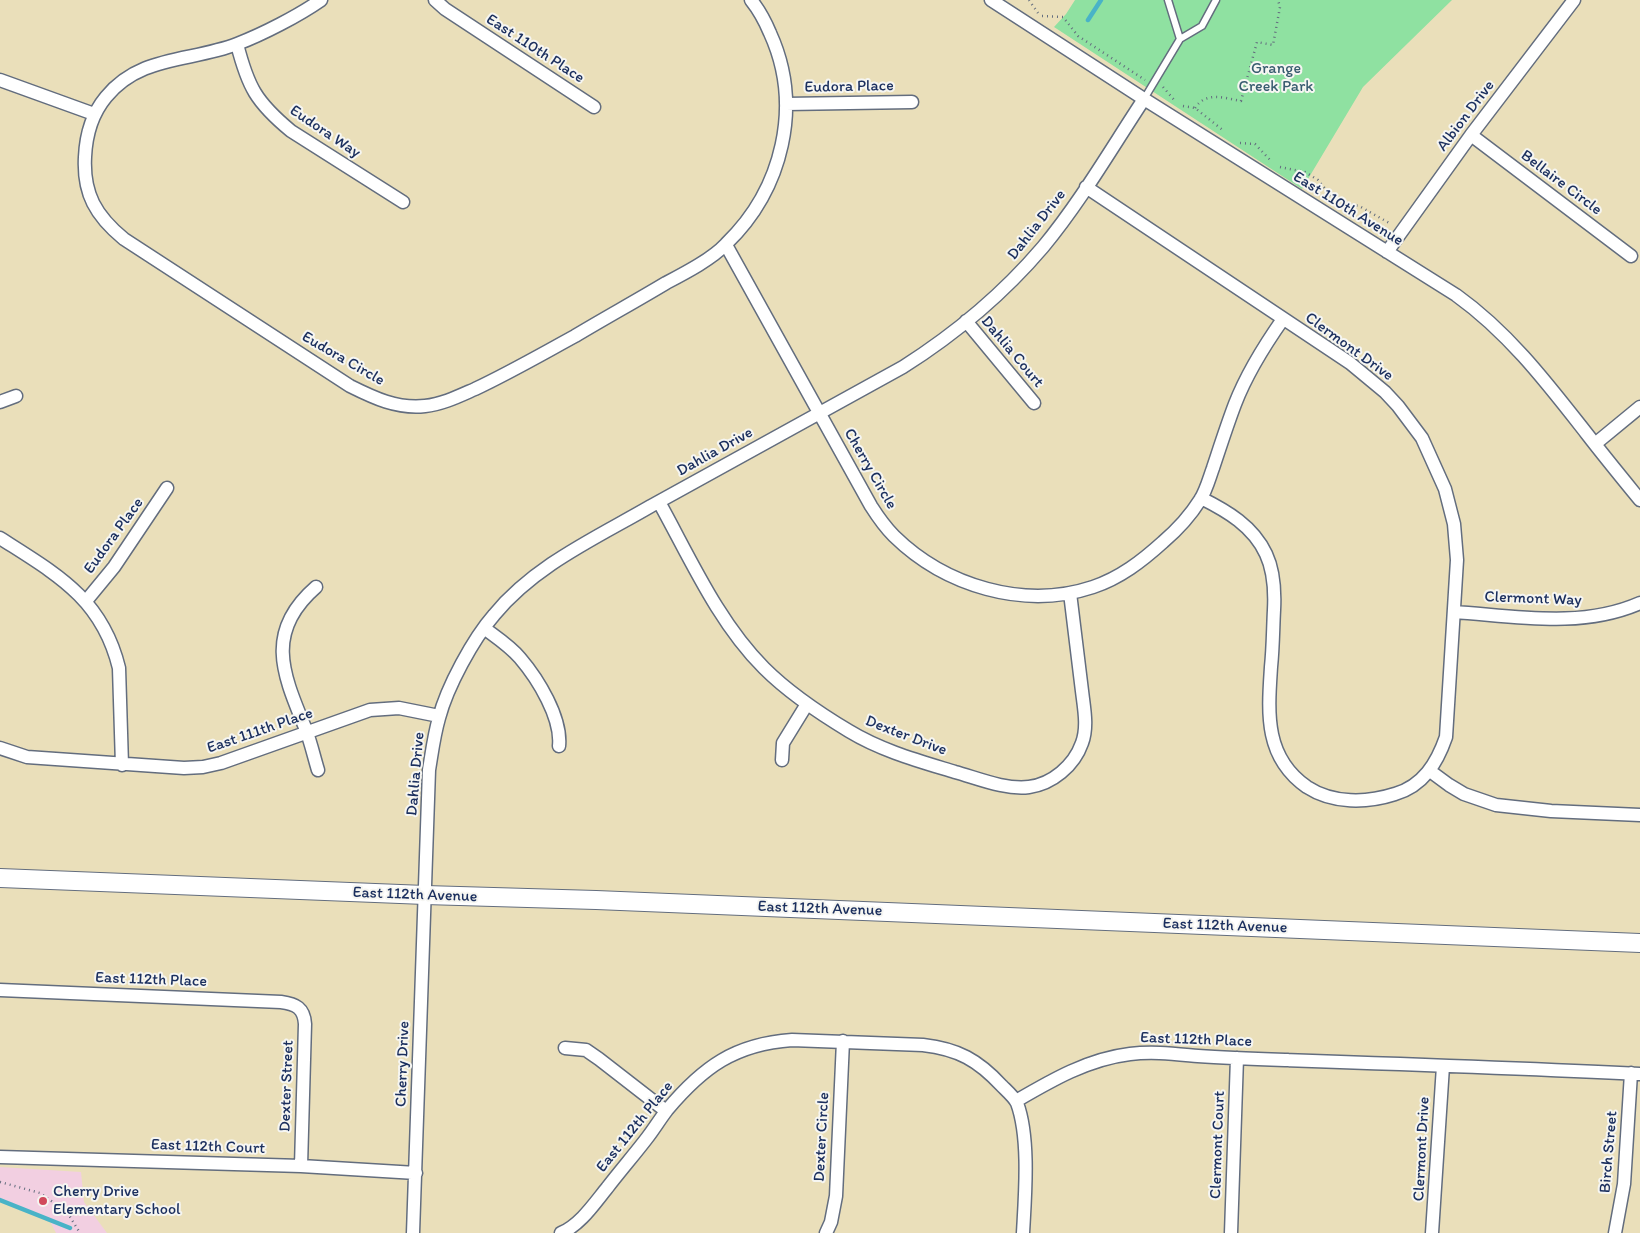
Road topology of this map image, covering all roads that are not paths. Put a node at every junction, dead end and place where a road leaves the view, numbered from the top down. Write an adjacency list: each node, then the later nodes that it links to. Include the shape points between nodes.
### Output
1 (321, 0): 9 (street, Eudora Circle)
2 (435, 0): 14 (street, East 110th Place)
3 (751, 0): 13 (street, Eudora Circle, via 780,58)
4 (991, 0): 11 (street, East 110th Avenue)
5 (1168, 0): 8 (lane)
6 (1216, 0): 8 (lane, via 1202,26)
7 (1574, 0): 16 (street, Albion Drive)
8 (1180, 39): 11 (lane)
9 (237, 44): 15 (street, Eudora Circle, via 138,71 115,86); 18 (street, Eudora Way, via 247,80 260,102 276,119)
10 (0, 80): 15 (street)
11 (1144, 99): 17 (street, Dahlia Drive); 20 (street, East 110th Avenue)
12 (912, 102): 13 (street, Eudora Place)
13 (786, 104): 19 (street, Eudora Circle, via 783,145 770,183 754,211)
14 (594, 106)
15 (94, 114): 19 (street, Eudora Circle, via 86,144 84,170 92,200 109,227 350,386 391,404 425,406 450,400 505,375 691,269)
16 (1472, 135): 20 (street, Albion Drive); 21 (street, Bellaire Circle)
17 (1086, 188): 22 (street, Clermont Drive); 23 (street, Dahlia Drive, via 1026,266 984,308)
18 (403, 202)
19 (726, 245): 28 (street, Cherry Circle)
20 (1386, 252): 29 (street, East 110th Avenue, via 1456,295 1494,324 1542,376)
21 (1630, 256)
22 (1283, 319): 31 (street, Cherry Circle, via 1248,374); 39 (street, Clermont Drive, via 1350,363 1385,392 1422,438 1446,489 1454,524 1457,560)
23 (966, 321): 26 (street, Dahlia Court); 28 (street, Dahlia Drive, via 931,350)
24 (16, 396): 25 (street)
25 (0, 402)
26 (1034, 403)
27 (1640, 407): 29 (street)
28 (819, 412): 33 (street, Dahlia Drive); 36 (street, Cherry Circle, via 871,506 895,537 921,558 984,589 1030,595)
29 (1595, 444): 32 (street, East 110th Avenue)
30 (168, 488): 37 (street, Eudora Place, via 114,567)
31 (1201, 498): 36 (street, Cherry Circle, via 1178,528 1136,566 1094,586); 49 (street, via 1244,524 1266,554 1274,597 1270,727 1277,751 1292,774 1311,790 1358,800 1379,799 1399,793)
32 (1640, 500)
33 (659, 502): 40 (street, Dahlia Drive, via 530,579); 41 (street, Dexter Drive, via 723,615 763,666)
34 (0, 538): 37 (street, via 52,571)
35 (316, 587): 43 (street, via 291,616 282,648 290,692)
36 (1070, 593): 41 (street, Dexter Drive, via 1084,733 1072,762 1041,784 1029,787 1006,785 899,754 850,732)
37 (86, 601): 47 (street, via 109,636 119,668)
38 (1640, 603): 39 (street, Clermont Way, via 1616,612 1577,619)
39 (1454, 612): 49 (street, Clermont Drive, via 1446,737)
40 (484, 628): 42 (street, Dahlia Drive, via 474,641); 44 (street, via 511,648 528,668 553,711 559,729)
41 (807, 704): 46 (street, via 782,743)
42 (439, 716): 43 (street, East 111th Place, via 399,708 370,710); 52 (street, Dahlia Drive, via 429,770)
43 (307, 733): 47 (street, East 111th Place, via 203,767); 48 (street)
44 (559, 746)
45 (0, 748): 47 (street, East 111th Place, via 27,757)
46 (782, 760)
47 (122, 764)
48 (318, 770)
49 (1430, 771): 50 (street, via 1464,794 1496,805 1543,811)
50 (1640, 815)
51 (0, 878): 52 (street, East 112th Avenue)
52 (425, 895): 53 (street, East 112th Avenue); 65 (street, Cherry Drive)
53 (1640, 943)
54 (0, 990): 55 (street, East 112th Place, via 281,1002)
55 (300, 1008): 64 (street, Dexter Street, via 305,1024)
56 (843, 1041): 61 (street, East 112th Place, via 923,1045 963,1054); 62 (street, East 112th Place, via 773,1041 747,1047 714,1065); 68 (street, Dexter Circle, via 836,1196)
57 (565, 1048): 62 (street, via 586,1050)
58 (1237, 1058): 59 (street, East 112th Place); 61 (street, East 112th Place, via 1159,1053 1103,1059 1075,1069); 70 (street, Clermont Court)
59 (1443, 1066): 60 (street, East 112th Place); 71 (street, Clermont Drive)
60 (1635, 1074): 72 (street, Birch Street, via 1624,1184)
61 (1016, 1101): 69 (street, via 1023,1127)
62 (666, 1111): 67 (street, East 112th Place, via 593,1205)
63 (0, 1157): 64 (street, East 112th Court)
64 (301, 1166): 65 (street, East 112th Court)
65 (416, 1173): 66 (street, Cherry Drive)
66 (413, 1233)
67 (561, 1233)
68 (826, 1233)
69 (1023, 1233)
70 (1231, 1233)
71 (1432, 1233)
72 (1615, 1233)

